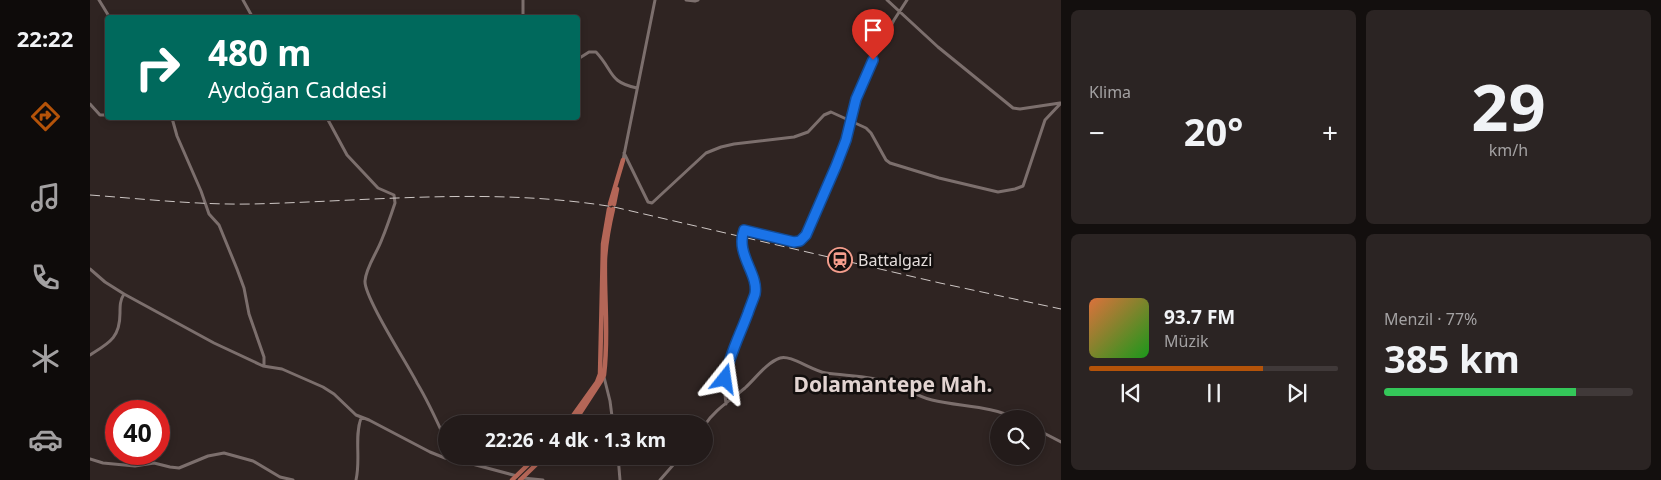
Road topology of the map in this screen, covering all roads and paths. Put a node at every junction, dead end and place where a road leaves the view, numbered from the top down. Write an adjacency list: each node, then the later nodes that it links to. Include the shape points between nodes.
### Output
1 (100, 0): 10 (street)
2 (242, 0): 11 (street)
3 (523, 0): 12 (street)
4 (656, 0): 14 (street)
5 (686, 0): 6 (street)
6 (698, 0)
7 (887, 0): 9 (street)
8 (907, 0): 9 (street)
9 (900, 11): 15 (street, via 938,47 1013,108); 20 (street, via 868,70)
10 (108, 15)
11 (251, 15)
12 (523, 15)
13 (580, 58): 14 (street, via 596,52 616,80 622,85)
14 (637, 88): 21 (street)
15 (1061, 103): 20 (street, via 1045,120 1023,186 1003,192 890,163 866,128)
16 (90, 104): 17 (street, via 100,115)
17 (105, 116)
18 (173, 120): 26 (street, via 209,214 219,226 237,269)
19 (328, 120): 35 (street, via 347,155 378,188 396,198 368,271 366,288)
20 (850, 121): 21 (street, via 831,112 808,132 794,137 734,144 706,153 652,203 648,202); 28 (street, via 827,191 806,235 800,241 785,240 744,230 742,248 755,294 727,369)
21 (624, 153): 22 (street)
22 (623, 160): 27 (main road, via 603,244)
23 (90, 269): 24 (street)
24 (124, 294): 25 (street, via 115,337); 26 (street)
25 (90, 355)
26 (264, 366): 34 (street, via 282,369 322,387)
27 (602, 374): 30 (main road); 31 (main road, via 601,381); 32 (street)
28 (726, 404): 29 (street, via 771,363 788,357 823,373 882,380 932,400); 33 (street)
29 (994, 410)
30 (573, 415)
31 (579, 415)
32 (612, 415)
33 (713, 415)
34 (361, 418): 38 (street); 49 (street)
35 (438, 424)
36 (1045, 434): 37 (street)
37 (1061, 442)
38 (438, 455)
39 (90, 459): 48 (street, via 103,463 135,466 154,463 179,468 224,452 243,457 280,477)
40 (475, 465): 46 (street)
41 (530, 465): 46 (main road)
42 (536, 465): 45 (main road)
43 (619, 465): 52 (street)
44 (673, 465): 53 (street)
45 (530, 471): 46 (main road); 47 (street)
46 (520, 478): 47 (street); 50 (main road)
47 (537, 479): 51 (street)
48 (293, 480)
49 (356, 480)
50 (512, 480)
51 (542, 480)
52 (620, 480)
53 (660, 480)

